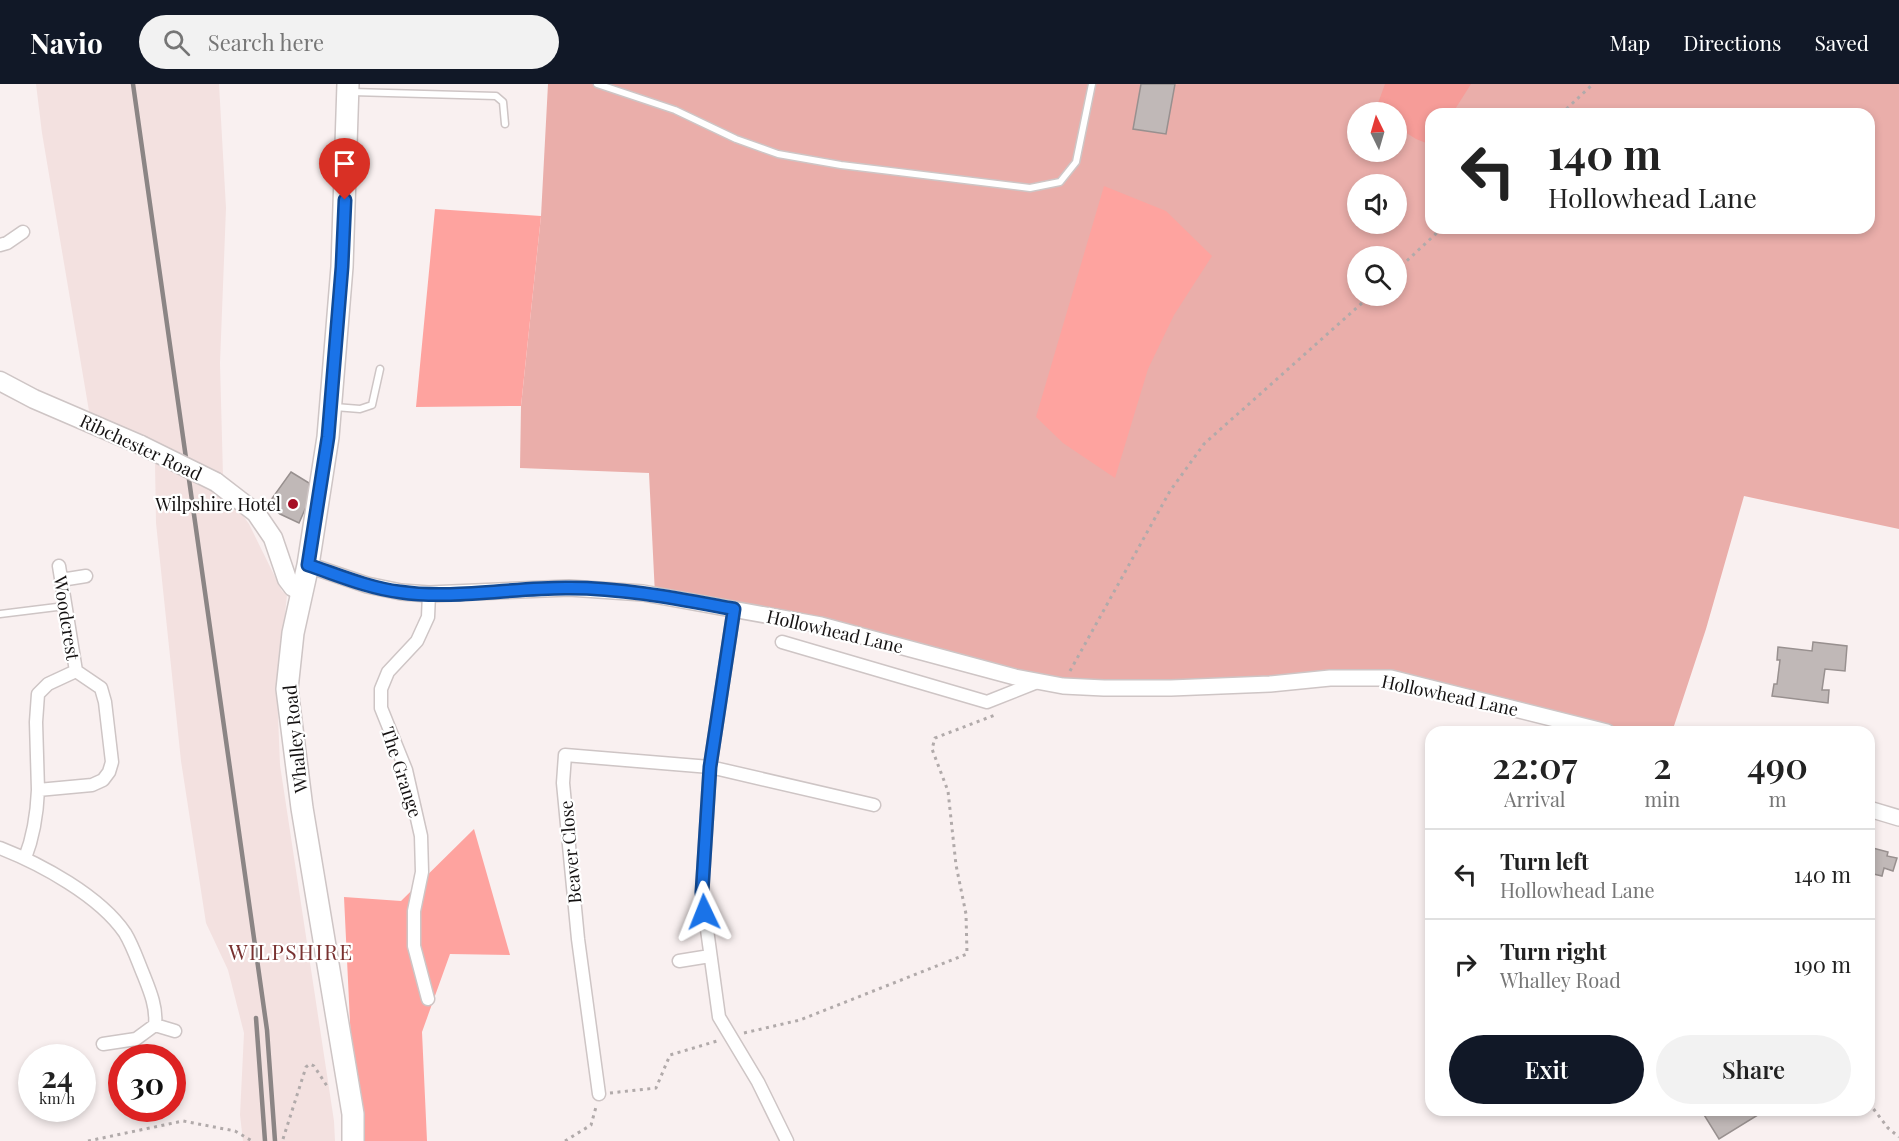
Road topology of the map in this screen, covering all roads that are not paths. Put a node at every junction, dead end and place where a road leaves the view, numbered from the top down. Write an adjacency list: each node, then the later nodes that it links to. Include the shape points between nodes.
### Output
1 (597, 84): 2 (lane, via 675,110 778,154 1030,188 1060,182 1076,162)
2 (1092, 84)
3 (348, 88): 4 (lane, via 496,96 503,102); 9 (highway, Whalley Road, via 342,267)
4 (505, 124)
5 (23, 232): 6 (street)
6 (0, 244)
7 (380, 369): 9 (lane, via 372,405 360,409)
8 (0, 381): 14 (main road, Ribchester Road, bridge, via 216,482 256,513 273,538 287,579)
9 (330, 407): 10 (highway, Whalley Road)
10 (308, 565): 14 (highway, Whalley Road); 15 (street, Hollowhead Lane, via 367,585)
11 (59, 566): 13 (street, Woodcrest)
12 (86, 576): 13 (street)
13 (61, 580): 16 (street, Woodcrest)
14 (302, 592): 37 (highway, Whalley Road, via 287,689 302,808 353,1114)
15 (429, 594): 17 (street, Hollowhead Lane, via 569,588 643,593); 32 (street, The Grange, via 428,617 417,641 388,672 381,689 381,708 406,770 421,836 422,872 414,910 414,946)
16 (66, 606): 18 (lane); 20 (street, Woodcrest)
17 (734, 609): 21 (street, Hollowhead Lane, via 821,625); 23 (street)
18 (0, 614)
19 (782, 642): 21 (street, Hollowhead Lane, via 987,702)
20 (76, 671): 24 (street, Woodcrest, via 48,684 38,694); 24 (street, Woodcrest, via 101,688 112,762 110,772 92,785)
21 (1040, 681): 22 (street, Hollowhead Lane, via 1063,686 1171,688 1391,678)
22 (1583, 726)
23 (710, 767): 25 (street); 30 (street, via 702,892); 36 (street, Beaver Close, via 565,755 563,783 578,939)
24 (38, 789): 29 (street, Woodcrest, via 37,816)
25 (874, 805)
26 (1875, 811): 27 (street)
27 (1899, 818)
28 (0, 848): 29 (street)
29 (25, 858): 33 (street, via 71,884 124,932 147,983 156,1012)
30 (710, 956): 31 (street); 38 (street, via 719,1017)
31 (679, 961)
32 (428, 999)
33 (155, 1025): 34 (street); 35 (street, via 136,1039)
34 (175, 1031)
35 (104, 1044)
36 (599, 1094)
37 (353, 1141)
38 (787, 1141)

